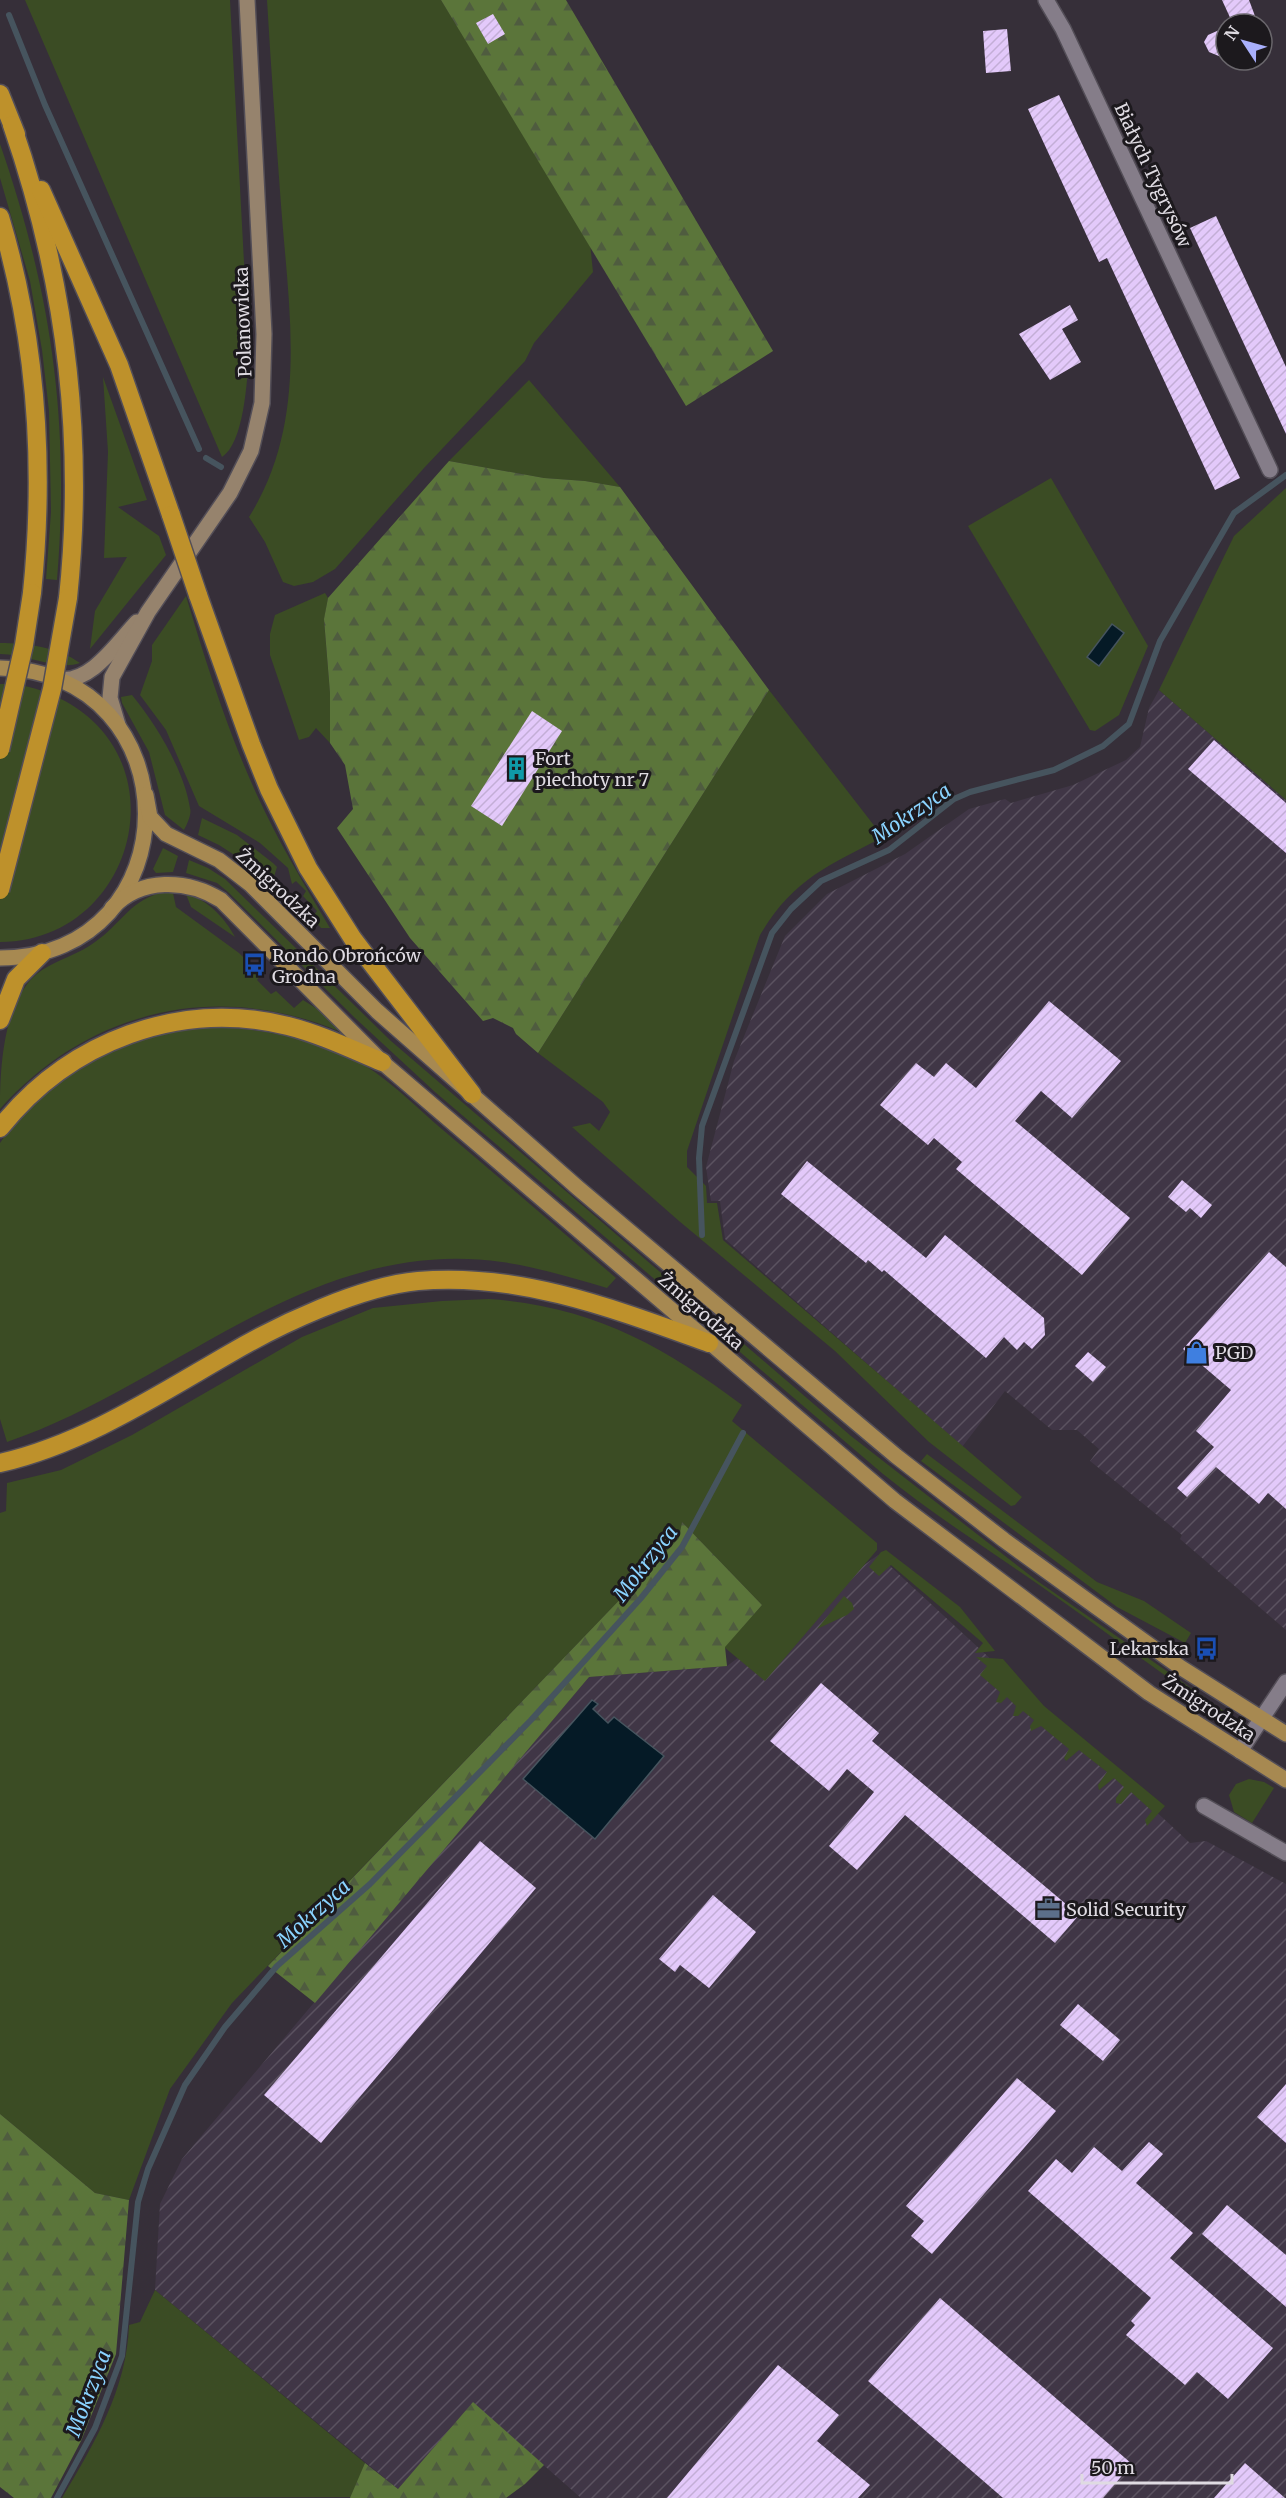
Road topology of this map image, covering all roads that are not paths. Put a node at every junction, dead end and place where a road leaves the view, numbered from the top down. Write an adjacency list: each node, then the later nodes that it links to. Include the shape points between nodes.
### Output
1 (247, 0): 7 (street, Polanowicka, via 264,334 262,403 250,451 230,493)
2 (1046, 0): 6 (street, Białych Tygrysów)
3 (0, 94): 4 (highway)
4 (12, 125): 13 (highway, bridge, via 25,161 51,269 69,371 76,478 68,598 52,689); 19 (highway, bridge, via 119,365 269,789 309,868 353,939)
5 (0, 217): 11 (highway, bridge, via 15,272 34,376 40,483 32,593)
6 (1270, 470)
7 (148, 612): 9 (street, Polanowicka, via 80,677); 10 (street, Polanowicka, via 112,677 110,698)
8 (0, 668): 9 (main road, via 17,668)
9 (58, 679): 10 (main road, via 91,698)
10 (118, 725): 12 (main road, via 136,757)
11 (0, 750)
12 (146, 795): 14 (main road, via 144,847 133,877); 19 (main road, Żmigrodzka, via 150,817 165,834 219,860 250,884 377,1011)
13 (0, 890)
14 (112, 908): 15 (main road, via 78,937); 18 (main road, Żmigrodzka, via 153,886 170,883 210,893)
15 (42, 953): 16 (main road); 17 (highway, via 16,979)
16 (0, 958)
17 (0, 1020)
18 (382, 1062): 20 (highway, via 289,1026 236,1018 180,1021 114,1039 65,1065 34,1089); 21 (main road, Żmigrodzka)
19 (472, 1094): 24 (main road, Żmigrodzka, via 896,1456 1095,1606)
20 (0, 1128)
21 (709, 1343): 22 (highway, via 620,1310 547,1290 470,1279 416,1281 342,1299 244,1345 82,1435); 26 (main road, Żmigrodzka, via 895,1501 980,1567 1149,1693)
22 (0, 1463)
23 (1286, 1682): 24 (street)
24 (1262, 1720): 25 (main road, Żmigrodzka); 26 (street)
25 (1286, 1734)
26 (1240, 1751): 27 (main road, Żmigrodzka)
27 (1286, 1780)
28 (1204, 1806): 29 (street)
29 (1286, 1853)

